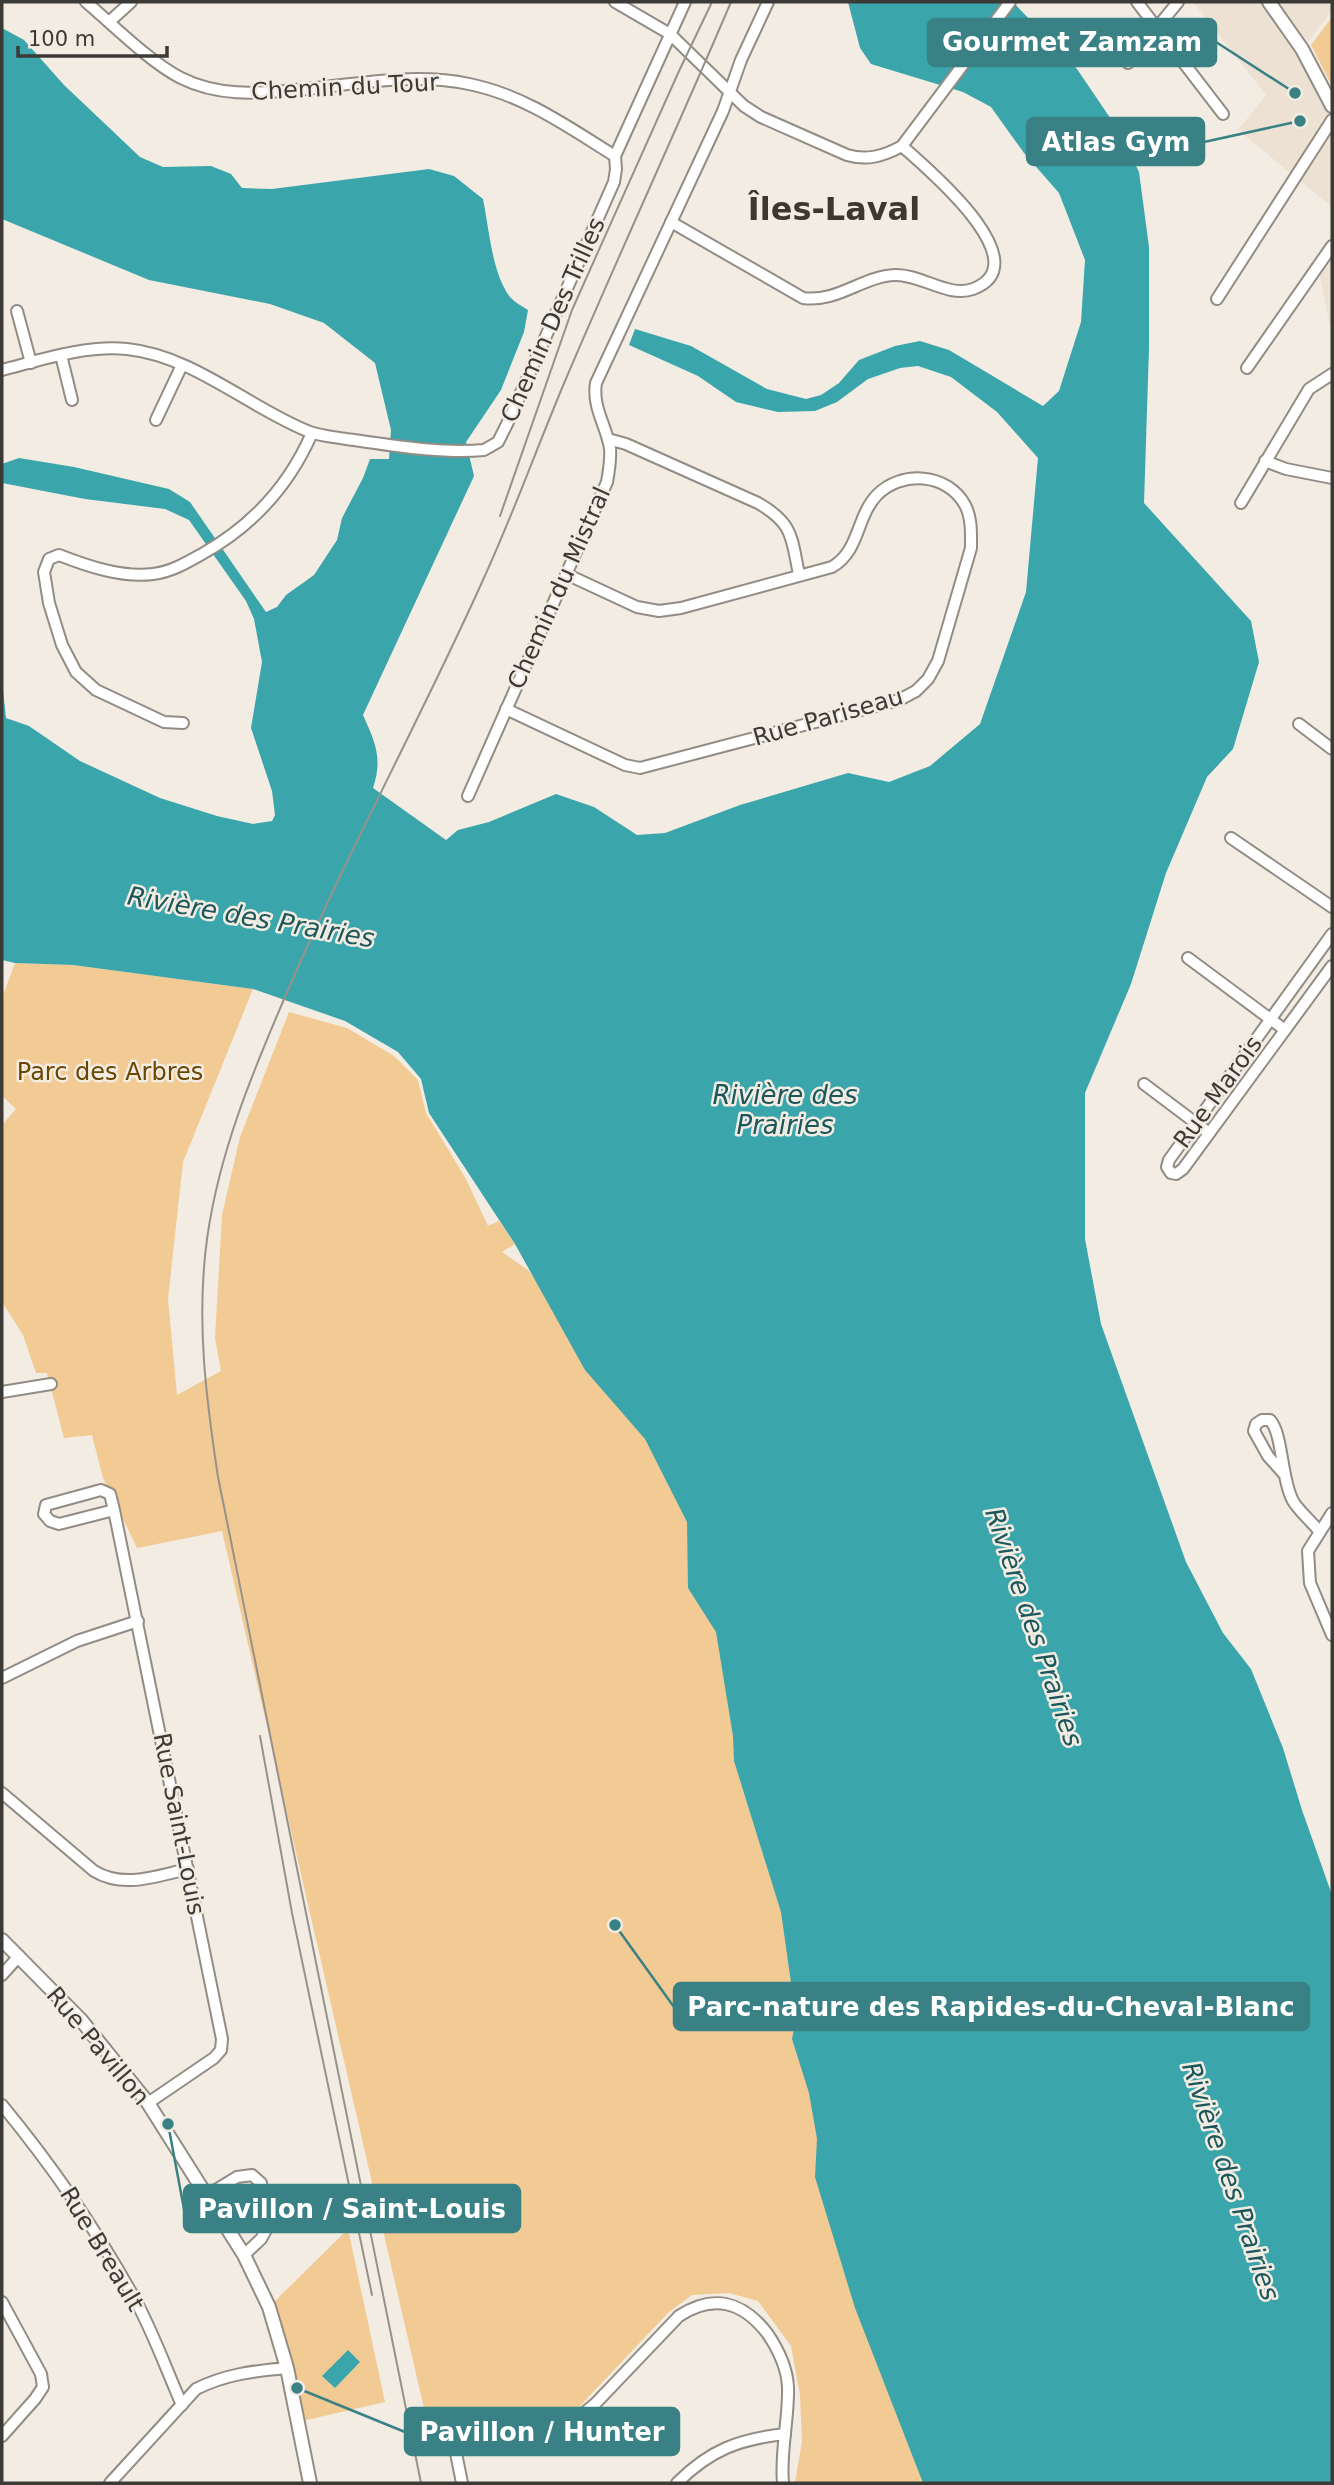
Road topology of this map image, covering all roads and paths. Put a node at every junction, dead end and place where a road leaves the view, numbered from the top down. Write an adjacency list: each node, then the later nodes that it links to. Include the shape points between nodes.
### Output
1 (86, 2): 10 (street, Chemin du Tour)
2 (131, 2): 10 (street)
3 (615, 2): 12 (street)
4 (685, 2): 12 (street, Chemin Des Trilles)
5 (768, 2): 14 (street)
6 (1010, 2): 18 (street)
7 (1138, 2): 11 (street)
8 (1178, 2): 11 (street)
9 (1269, 2): 15 (street, via 1303,49)
10 (110, 21): 19 (street, Chemin du Tour, via 158,63 199,86 233,93 424,79 470,84 528,103)
11 (1157, 27): 13 (street); 16 (street)
12 (670, 34): 14 (street); 19 (street, Chemin Des Trilles)
13 (1128, 63)
14 (730, 93): 18 (street, via 761,117 860,159); 20 (street)
15 (1332, 106)
16 (1223, 114)
17 (1332, 120): 22 (street)
18 (902, 145): 20 (street, via 968,209 988,239 993,268 973,289 948,289 897,275 881,276 816,300 803,298)
19 (615, 156): 32 (street, Chemin Des Trilles, via 614,182 502,435 490,447 472,451 383,444)
20 (671, 222): 33 (street, Chemin du Mistral, via 596,383 596,408)
21 (1332, 246): 27 (street)
22 (1217, 299)
23 (17, 311): 25 (street)
24 (61, 355): 25 (street, Chemin Des Trilles); 26 (street, Chemin Des Trilles, via 125,349); 30 (street)
25 (31, 363): 28 (street, Chemin Des Trilles)
26 (182, 365): 31 (street); 32 (street, Chemin Des Trilles)
27 (1247, 368)
28 (2, 370)
29 (1332, 374): 34 (street, via 1309,389)
30 (72, 400)
31 (156, 420)
32 (312, 433): 40 (street, via 279,490 261,511 178,568 130,574 82,565 59,555 49,559 44,572 49,603 76,672 96,690 164,722)
33 (608, 439): 37 (street, Chemin du Mistral, via 607,482); 38 (street, via 776,514 786,523)
34 (1265, 461): 35 (street); 36 (street)
35 (1332, 478)
36 (1241, 503)
37 (566, 574): 38 (street, Rue Pariseau, via 637,607 659,611); 39 (street, Chemin du Mistral)
38 (799, 575): 39 (street, Rue Pariseau, via 842,562 851,552 867,506 891,484 926,478 946,485 966,506 971,548 938,661 916,691 899,700 640,768)
39 (506, 709): 43 (street, Chemin du Mistral)
40 (183, 723)
41 (1299, 724): 42 (street)
42 (1332, 749)
43 (468, 796)
44 (1231, 838): 45 (street)
45 (1332, 907)
46 (1332, 934): 49 (street, Rue Marois)
47 (1188, 958): 49 (street)
48 (1332, 966): 50 (street, Rue Marois)
49 (1271, 1019): 50 (street); 52 (street, Rue Marois)
50 (1285, 1030): 53 (street, Rue Marois)
51 (1144, 1084): 52 (street)
52 (1196, 1123): 53 (street); 53 (street, Rue Marois, via 1169,1160 1171,1173 1183,1169)
53 (1209, 1133)
54 (51, 1384): 55 (street)
55 (2, 1392)
56 (1284, 1474): 59 (street, via 1293,1501)
57 (114, 1510): 57 (street, via 110,1494 102,1490 46,1505 44,1514 59,1524); 60 (street, Rue Saint-Louis)
58 (1332, 1513): 59 (street)
59 (1320, 1531): 61 (street, via 1308,1551 1310,1583)
60 (138, 1621): 62 (street, via 77,1641); 64 (street, Rue Saint-Louis)
61 (1332, 1635)
62 (2, 1678)
63 (2, 1793): 64 (street, via 106,1879 123,1882)
64 (188, 1870): 68 (street, Rue Saint-Louis, via 221,2050)
65 (2, 1940): 66 (street, Rue Pavillon)
66 (19, 1956): 67 (street); 68 (street, Rue Pavillon, via 80,2020)
67 (2, 1975)
68 (148, 2103): 70 (street, Rue Pavillon)
69 (2, 2105): 74 (street, Rue Breault, via 47,2159 92,2227 138,2304)
70 (206, 2196): 71 (street, Rue Pavillon); 71 (street, via 237,2177 253,2175 261,2183 267,2228)
71 (244, 2255): 73 (street, Rue Pavillon, via 269,2306)
72 (2, 2302): 76 (street, via 41,2374 43,2387)
73 (287, 2368): 74 (street, via 214,2379 195,2389); 78 (street, Rue Pavillon)
74 (182, 2405): 77 (street)
75 (785, 2434): 79 (street, via 788,2385 774,2343 756,2320 737,2306 708,2303 679,2316 579,2417 564,2424 466,2439 459,2444 456,2453); 80 (street, via 718,2451); 81 (street)
76 (2, 2436)
77 (110, 2483)
78 (309, 2483)
79 (462, 2483)
80 (677, 2483)
81 (783, 2483)

